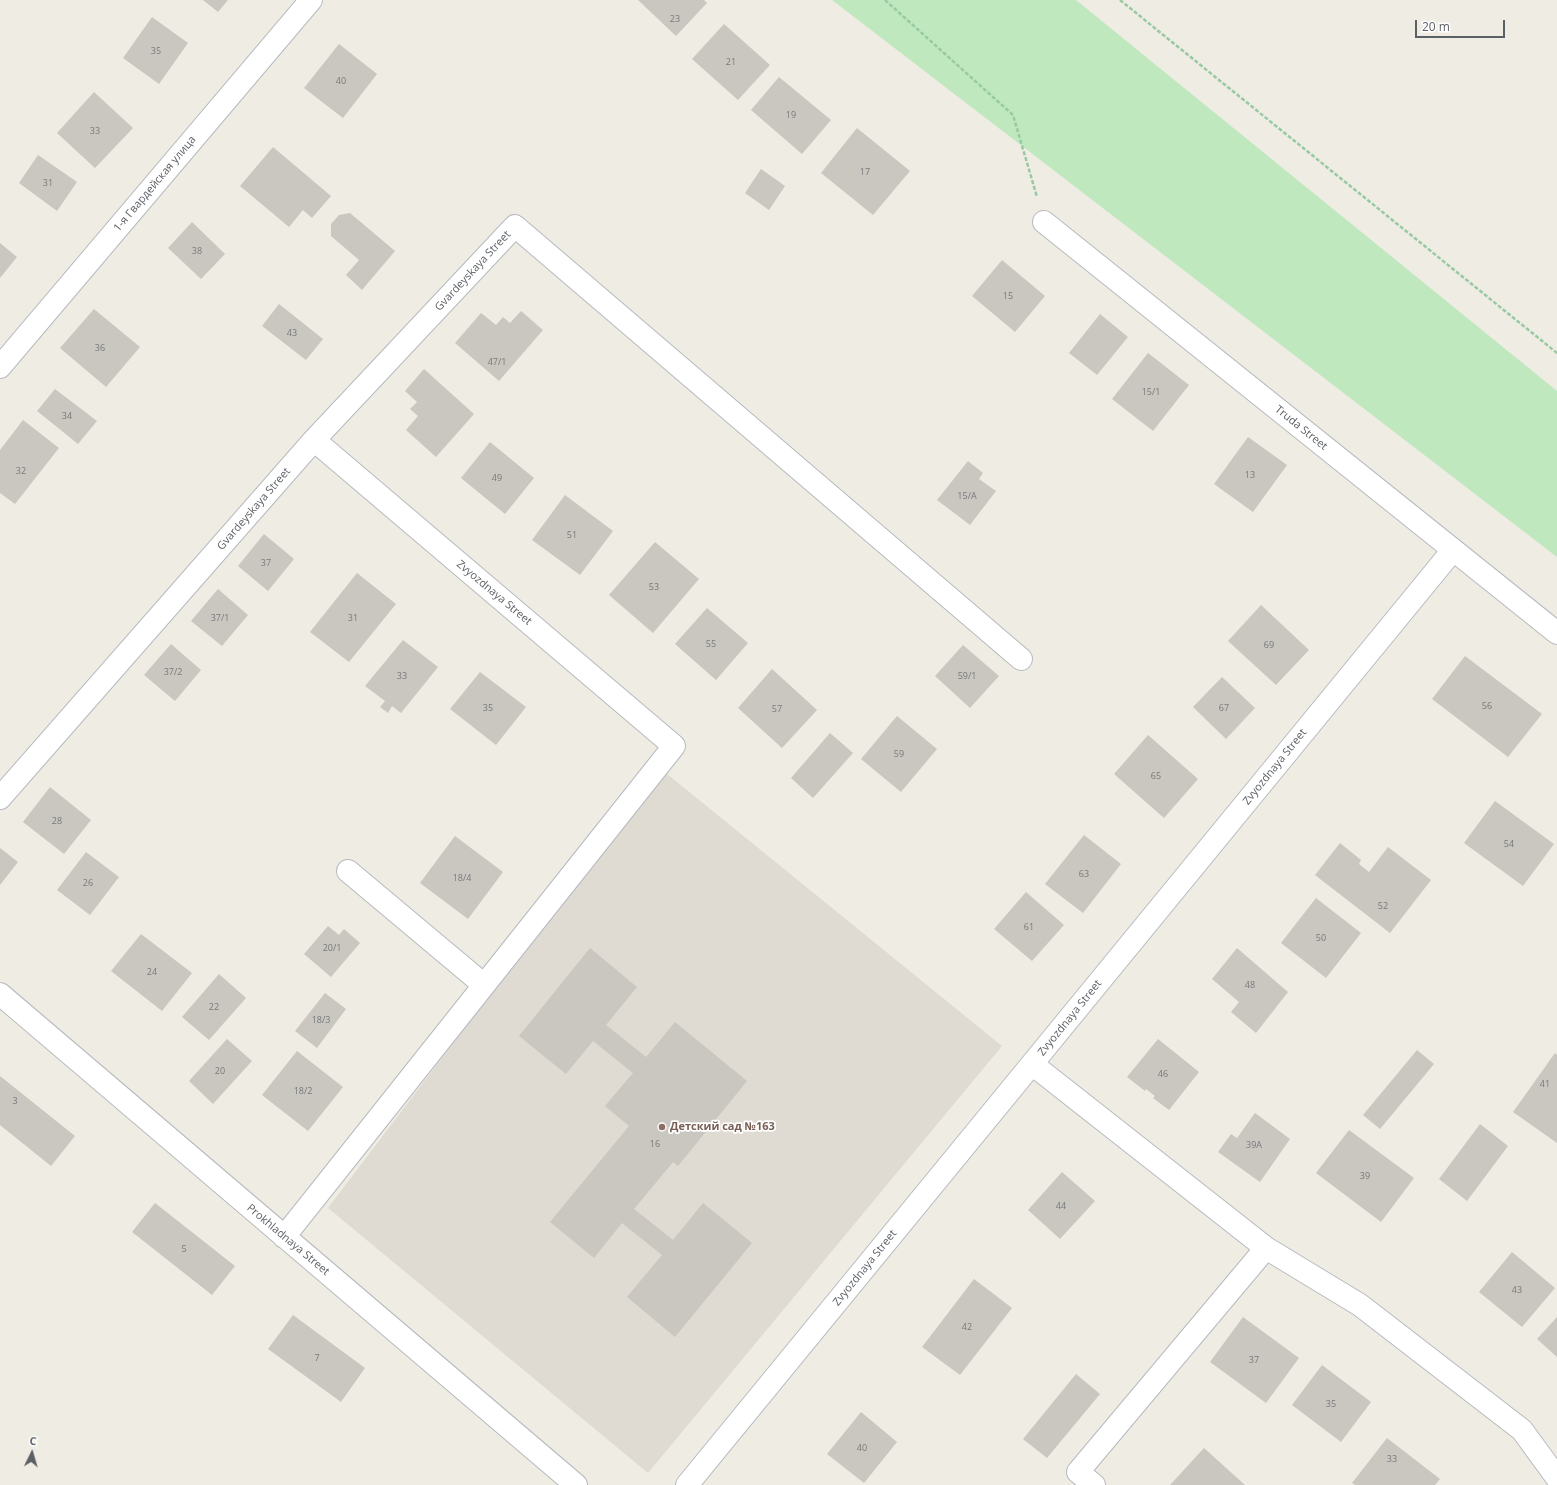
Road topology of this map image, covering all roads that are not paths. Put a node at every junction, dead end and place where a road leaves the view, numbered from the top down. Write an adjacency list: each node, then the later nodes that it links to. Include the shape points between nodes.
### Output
1 (311, 0): 3 (street, 1-я Гвардейская улица)
2 (1044, 222): 5 (street, Truda Street)
3 (0, 368)
4 (314, 440): 7 (street, Gvardeyskaya Street, via 515,226); 8 (street, Gvardeyskaya Street); 10 (street, Zvyozdnaya Street, via 674,746)
5 (1453, 550): 6 (street, Truda Street); 12 (street, Zvyozdnaya Street)
6 (1557, 633)
7 (1021, 659)
8 (0, 798)
9 (348, 871): 10 (street)
10 (484, 985): 13 (street)
11 (0, 994): 13 (street, Prokhladnaya Street)
12 (1032, 1064): 14 (street); 17 (street, Zvyozdnaya Street)
13 (284, 1237): 16 (street, Prokhladnaya Street)
14 (1266, 1248): 15 (street, via 1360,1305 1522,1430); 18 (street, via 1078,1472)
15 (1557, 1478)
16 (576, 1485)
17 (687, 1485)
18 (1094, 1485)

